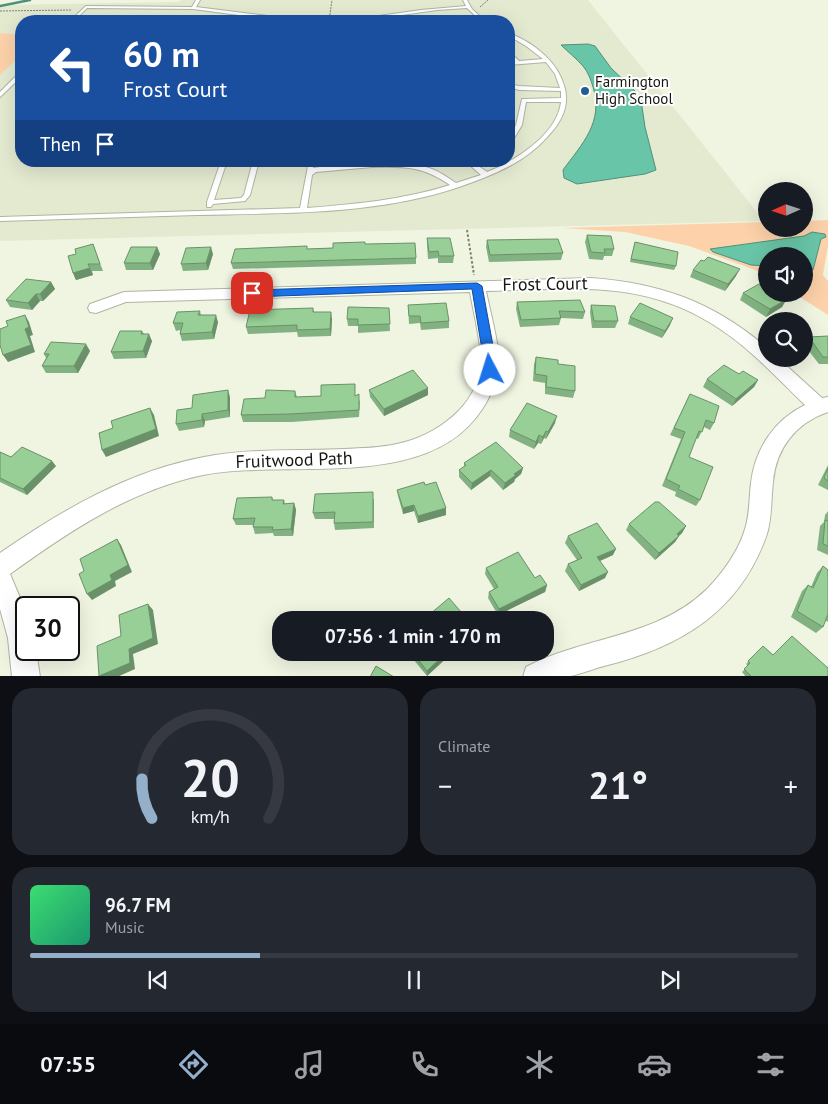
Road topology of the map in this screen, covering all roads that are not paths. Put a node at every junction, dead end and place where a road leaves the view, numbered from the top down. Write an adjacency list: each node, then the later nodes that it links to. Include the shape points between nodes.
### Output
1 (198, 0): 4 (lane)
2 (465, 0): 3 (lane)
3 (468, 7): 7 (lane); 8 (lane)
4 (193, 8): 5 (lane, via 86,7); 6 (lane)
5 (78, 15)
6 (248, 15)
7 (396, 15)
8 (477, 15)
9 (515, 38): 11 (lane)
10 (515, 59): 13 (lane)
11 (548, 60): 13 (lane); 16 (lane)
12 (515, 63): 13 (lane)
13 (518, 63)
14 (15, 80): 17 (lane)
15 (515, 87): 16 (lane)
16 (564, 90): 18 (lane)
17 (0, 96)
18 (565, 100): 19 (lane, via 524,100); 20 (lane, via 555,126 531,151)
19 (515, 132)
20 (515, 161)
21 (222, 167): 31 (lane)
22 (254, 167): 31 (lane, via 243,200)
23 (311, 167): 28 (lane)
24 (337, 167): 28 (lane, via 321,168)
25 (418, 167): 30 (lane, via 437,173)
26 (475, 167): 29 (lane)
27 (503, 167): 29 (lane)
28 (309, 174): 32 (lane)
29 (486, 175): 30 (lane)
30 (455, 186): 32 (lane, via 365,206)
31 (210, 202): 33 (lane)
32 (303, 210): 33 (lane)
33 (207, 213): 34 (lane)
34 (0, 219)
35 (477, 286): 36 (street, Frost Court, via 124,297); 37 (street, Frost Court, via 591,283 652,290 705,311 730,326); 40 (street, Fruitwood Path, via 490,362 489,375 473,409 448,432 396,453 228,462 169,475 114,495 85,510 48,532)
36 (96, 308)
37 (758, 350)
38 (778, 367): 39 (street, Frost Court)
39 (824, 405): 43 (street, via 799,418 776,438 763,475 755,535 746,556 714,599 683,622 656,635 629,646 575,659)
40 (0, 568)
41 (0, 580): 42 (street, via 16,612)
42 (26, 676)
43 (536, 676)

